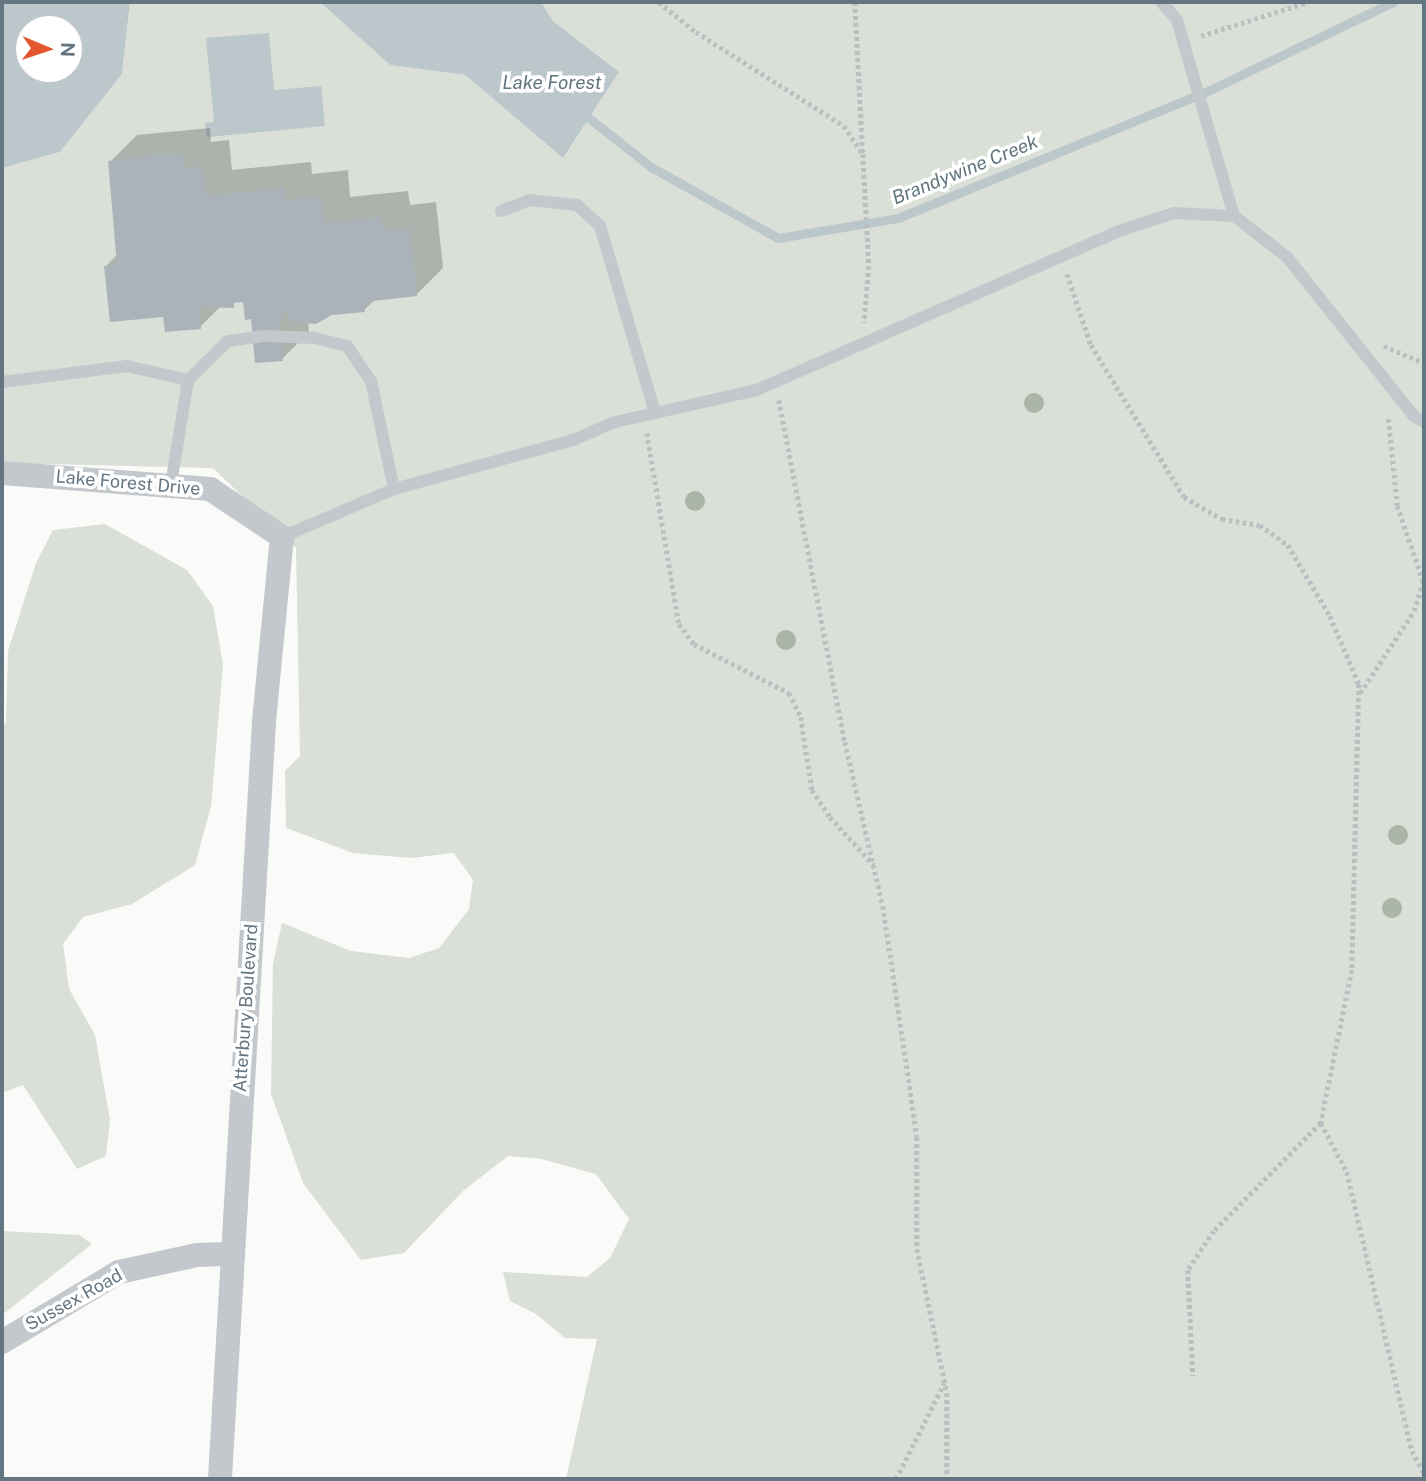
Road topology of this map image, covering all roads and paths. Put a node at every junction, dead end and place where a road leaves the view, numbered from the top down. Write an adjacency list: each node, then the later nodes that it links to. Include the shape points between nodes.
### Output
1 (659, 2): 6 (path, via 696,32 844,125)
2 (855, 2): 6 (path)
3 (1161, 2): 5 (lane, via 1177,20)
4 (1308, 2): 5 (path)
5 (1184, 41): 8 (lane)
6 (863, 154): 11 (path, via 869,242)
7 (501, 211): 17 (lane, via 529,200 577,205 600,226)
8 (1234, 216): 9 (lane, via 1174,214 1119,231); 10 (lane, via 1287,257)
9 (1061, 257): 11 (lane); 23 (path, via 1091,345 1184,497 1222,519 1260,525 1288,545 1330,616)
10 (1356, 343): 12 (path, via 1375,342); 14 (lane)
11 (862, 345): 16 (lane)
12 (1424, 363)
13 (188, 380): 15 (lane, via 127,366); 20 (lane); 21 (lane, via 228,341 315,338 347,346 371,381)
14 (1386, 380): 18 (lane); 23 (path, via 1397,506 1423,582 1414,611)
15 (2, 382)
16 (776, 382): 17 (lane); 24 (path, via 845,742)
17 (649, 414): 21 (lane); 24 (path, via 679,624 695,644 789,693 802,717 812,790)
18 (1424, 422)
19 (2, 473): 20 (street, Lake Forest Drive)
20 (171, 484): 22 (street, Lake Forest Drive, via 210,489)
21 (394, 489): 22 (lane)
22 (282, 537): 26 (street, Atterbury Boulevard, via 267,674)
23 (1360, 693): 25 (path, via 1352,970)
24 (875, 866): 29 (path, via 917,1137 917,1249)
25 (1321, 1122): 28 (path, via 1229,1214 1188,1270); 30 (path, via 1346,1172 1412,1451)
26 (233, 1254): 27 (street, Sussex Road, via 197,1255 119,1272); 31 (street, Atterbury Boulevard)
27 (2, 1342)
28 (1192, 1376)
29 (945, 1381): 32 (path); 33 (path)
30 (1424, 1473)
31 (220, 1479)
32 (896, 1479)
33 (947, 1479)

